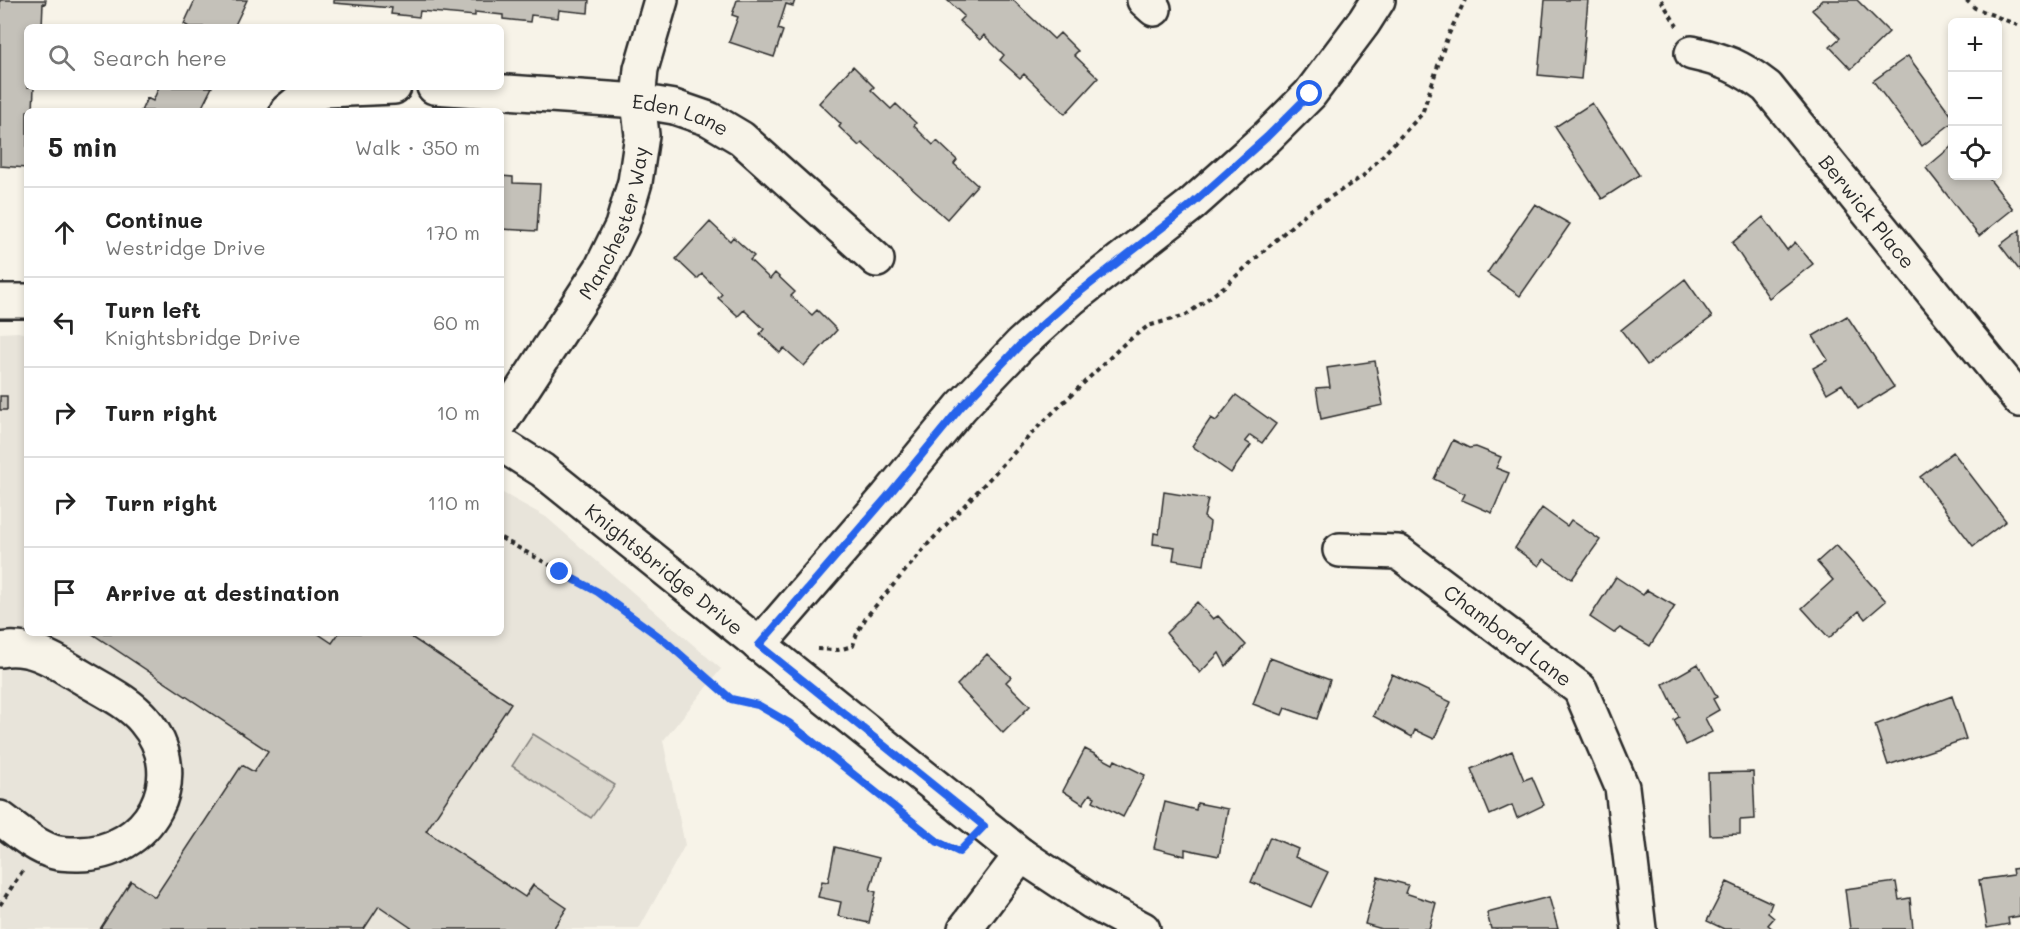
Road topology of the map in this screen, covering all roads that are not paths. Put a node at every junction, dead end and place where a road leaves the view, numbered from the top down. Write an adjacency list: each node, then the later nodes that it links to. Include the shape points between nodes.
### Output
1 (661, 0): 6 (street, Manchester Way, via 641,69)
2 (1378, 0): 15 (street, via 1310,94 1267,137 1191,205 1072,298 1021,344 961,407)
3 (1692, 53): 11 (street, Berwick Place, via 1721,59 1767,87)
4 (326, 90): 7 (street, via 304,97)
5 (478, 90): 6 (street, Eden Lane)
6 (638, 101): 8 (street, Eden Lane, via 674,107 709,119 741,138); 12 (street, Manchester Way, via 642,135 639,159 622,226 602,269)
7 (291, 108)
8 (876, 260)
9 (0, 301): 10 (street)
10 (24, 301)
11 (2020, 400)
12 (504, 417)
13 (504, 446): 15 (street, Knightsbridge Drive, via 542,470)
14 (1340, 550): 21 (street, Chambord Lane, via 1398,552 1580,689 1622,787)
15 (759, 645): 18 (street, Knightsbridge Drive)
16 (0, 650): 17 (street, via 33,651 52,658 127,705 154,734 165,770 156,812 138,834 113,849 90,854 56,852 40,846)
17 (0, 818)
18 (1021, 855): 19 (street); 20 (street, Knightsbridge Drive, via 1092,902)
19 (965, 929)
20 (1143, 929)
21 (1639, 929)

